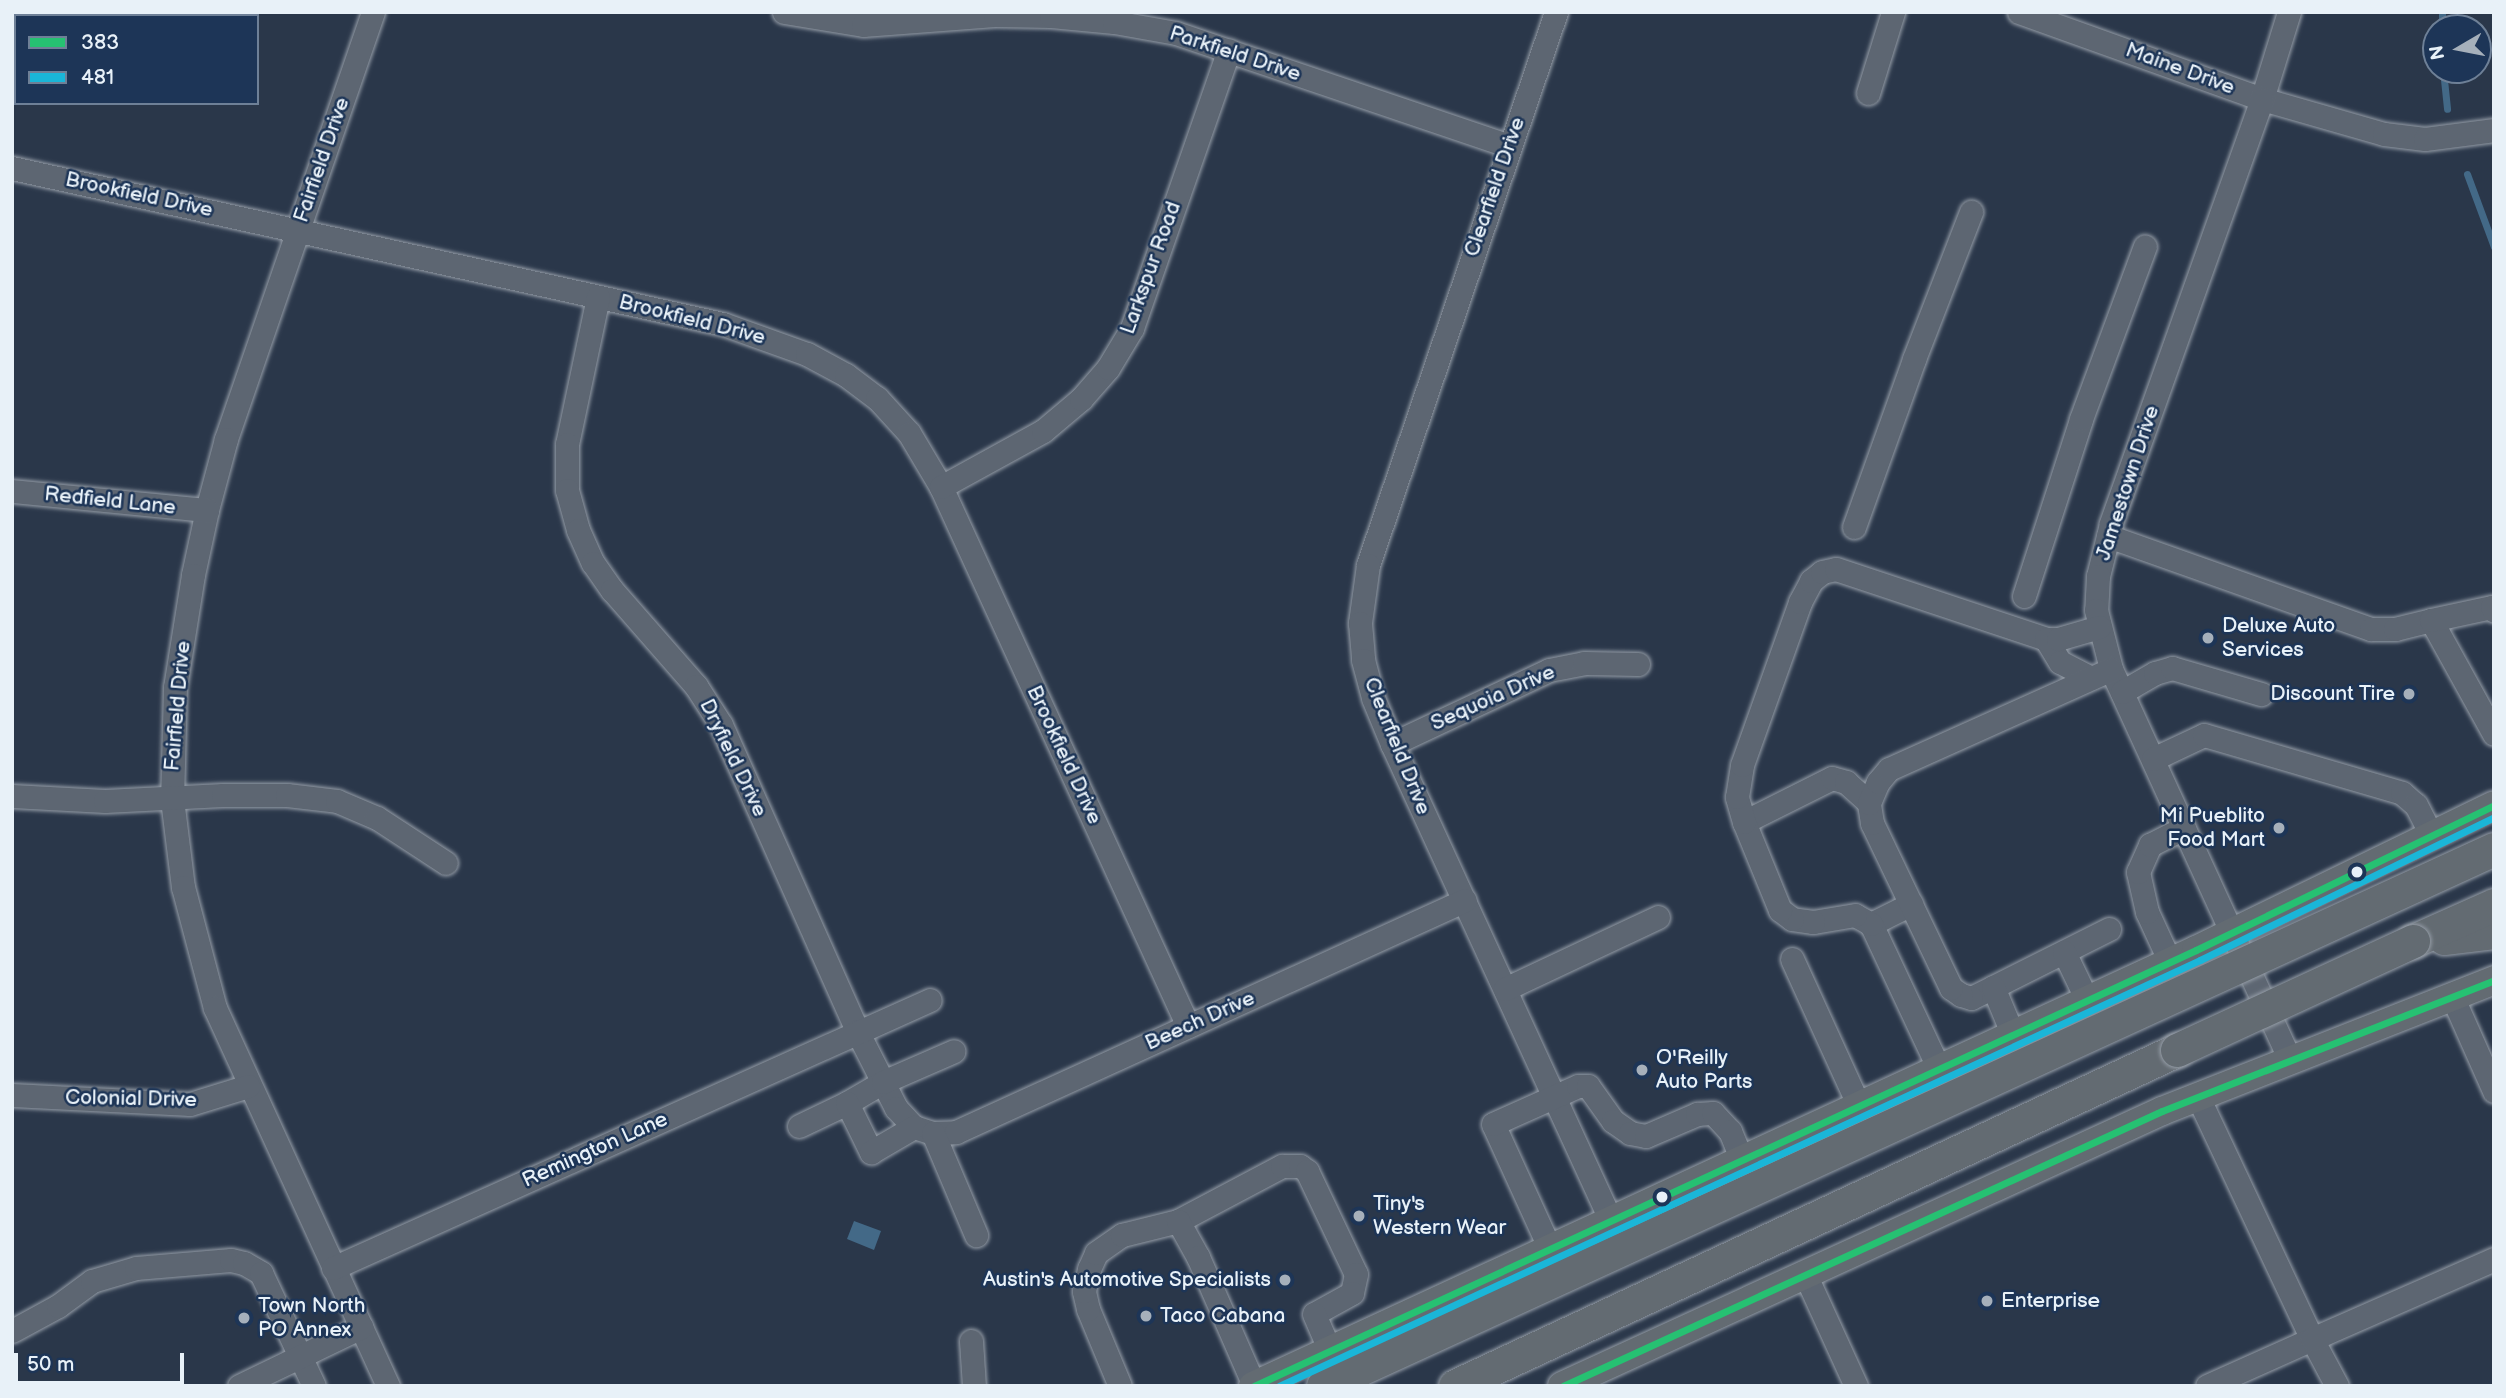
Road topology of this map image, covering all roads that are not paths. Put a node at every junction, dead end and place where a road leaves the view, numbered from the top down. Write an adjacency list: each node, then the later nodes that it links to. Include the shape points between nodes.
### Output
1 (373, 12): 14 (street, Fairfield Drive)
2 (784, 12): 7 (street, Parkfield Drive, via 863,25 995,15 1052,16 1176,33)
3 (1556, 12): 11 (street, Clearfield Drive)
4 (1893, 12): 8 (street)
5 (2019, 12): 9 (street, Maine Drive)
6 (2288, 12): 9 (street, Jamestown Drive)
7 (1228, 50): 11 (street, Parkfield Drive); 17 (street, Larkspur Road, via 1132,328 1108,368 1081,400 1044,430)
8 (1868, 93)
9 (2262, 99): 10 (street, Maine Drive, via 2384,134 2425,139); 21 (street, Jamestown Drive)
10 (2494, 130)
11 (1509, 146): 33 (street, Clearfield Drive, via 1361,596 1363,660)
12 (12, 167): 14 (street, Brookfield Drive)
13 (1971, 212): 20 (street)
14 (298, 230): 16 (street, Brookfield Drive); 19 (street, Fairfield Drive, via 226,439)
15 (2145, 246): 22 (street, via 2081,419)
16 (598, 297): 17 (street, Brookfield Drive, via 723,324 807,354 846,375 877,398 909,433); 65 (street, Dryfield Drive, via 567,444 567,490 578,530 612,590 696,686 721,725)
17 (941, 486): 64 (street, Brookfield Drive)
18 (12, 491): 19 (street, Redfield Lane)
19 (207, 510): 36 (street, Fairfield Drive, via 175,687)
20 (1854, 527)
21 (2108, 536): 24 (street, via 2371,629 2395,629); 25 (street, Jamestown Drive, via 2098,576)
22 (2024, 596)
23 (2493, 608): 24 (street)
24 (2431, 620): 31 (street)
25 (2099, 627): 26 (street); 28 (street, Jamestown Drive)
26 (2046, 639): 28 (street, via 2060,662); 39 (street, via 1836,569 1822,572 1811,581 1800,602 1742,765 1737,797)
27 (1638, 664): 33 (street, Sequoia Drive, via 1584,663 1549,670)
28 (2101, 673): 29 (street, Jamestown Drive); 37 (street, via 1889,769)
29 (2122, 692): 30 (street, via 2172,667); 34 (street, Jamestown Drive)
30 (2261, 695)
31 (2487, 705): 32 (street)
32 (2494, 734)
33 (1392, 744): 44 (street, Clearfield Drive)
34 (2153, 759): 40 (street, Jamestown Drive); 41 (street, via 2204,735 2402,793 2416,805)
35 (12, 796): 36 (street)
36 (172, 799): 43 (street, via 287,795 337,802 377,818); 71 (street, Fairfield Drive, via 183,887 197,948 215,1008)
37 (1869, 803): 39 (street, via 1846,782 1832,778); 45 (street, via 1872,822)
38 (2494, 805): 41 (main road)
39 (1744, 822): 48 (street, via 1780,910 1792,919 1813,922 1855,915)
40 (2184, 828): 51 (street, Jamestown Drive); 56 (street, via 2150,845 2138,872 2147,912)
41 (2432, 835): 51 (main road)
42 (2494, 849): 100 (highway, bridge)
43 (446, 863)
44 (1465, 900): 60 (street, Clearfield Drive); 64 (street, Beech Drive)
45 (1911, 904): 48 (street); 58 (street, via 1951,988 1971,998)
46 (2494, 905): 52 (highway)
47 (1658, 916): 60 (street)
48 (1871, 924): 69 (street)
49 (2109, 929): 54 (street)
50 (2494, 932): 52 (highway)
51 (2232, 933): 53 (main road); 57 (street, Jamestown Drive)
52 (2413, 941): 101 (highway, bridge)
53 (2196, 950): 56 (main road); 57 (main road, via 2226,953)
54 (2064, 952): 58 (street); 63 (street)
55 (1792, 959): 77 (street)
56 (2170, 962): 63 (main road)
57 (2248, 967): 68 (street, Jamestown Drive)
58 (1993, 987): 66 (street)
59 (2491, 988): 61 (main road)
60 (1505, 989): 75 (street, Clearfield Drive)
61 (2452, 996): 68 (main road); 72 (street)
62 (930, 1000): 65 (street, Remington Lane)
63 (2087, 1000): 66 (main road)
64 (1188, 1026): 79 (street, Beech Drive, via 956,1132)
65 (857, 1031): 70 (street, Dryfield Drive); 86 (street, Remington Lane)
66 (2013, 1035): 69 (main road)
67 (954, 1051): 70 (street)
68 (2290, 1060): 74 (main road)
69 (1939, 1069): 77 (main road)
70 (883, 1082): 76 (street); 79 (street, Dryfield Drive, via 896,1108)
71 (248, 1086): 73 (street, Colonial Drive, via 190,1104); 86 (street, Fairfield Drive)
72 (2494, 1091)
73 (12, 1095)
74 (2198, 1097): 87 (main road); 90 (street)
75 (1554, 1098): 80 (street, via 1588,1086 1612,1121 1630,1133 1646,1136 1697,1114 1713,1113 1730,1131); 82 (street, Clearfield Drive); 84 (street, via 1493,1124)
76 (848, 1103): 78 (street); 79 (street, via 871,1152)
77 (1859, 1106): 80 (main road)
78 (799, 1126)
79 (923, 1130): 83 (street, Dryfield Drive)
80 (1742, 1161): 82 (main road)
81 (1178, 1221): 92 (street, via 1282,1166 1300,1166 1307,1171 1356,1274 1352,1293 1314,1314); 94 (street); 99 (street, via 1122,1235 1096,1253 1089,1269 1084,1291 1088,1309)
82 (1611, 1222): 84 (main road)
83 (976, 1235)
84 (1550, 1249): 92 (main road)
85 (2494, 1259): 90 (street)
86 (333, 1268): 88 (street, Fairfield Drive)
87 (1805, 1274): 102 (main road); 103 (street)
88 (361, 1327): 93 (street); 97 (street, Fairfield Drive)
89 (12, 1331): 93 (street, via 92,1282 136,1268 230,1260 261,1273)
90 (2312, 1339): 104 (street); 105 (street)
91 (971, 1341): 98 (street)
92 (1330, 1351): 94 (main road)
93 (300, 1356): 95 (street); 96 (street)
94 (1254, 1385)
95 (239, 1386)
96 (314, 1386)
97 (388, 1386)
98 (974, 1386)
99 (1120, 1386)
100 (1323, 1386)
101 (1455, 1386)
102 (1562, 1386)
103 (1856, 1386)
104 (2207, 1386)
105 (2337, 1386)

